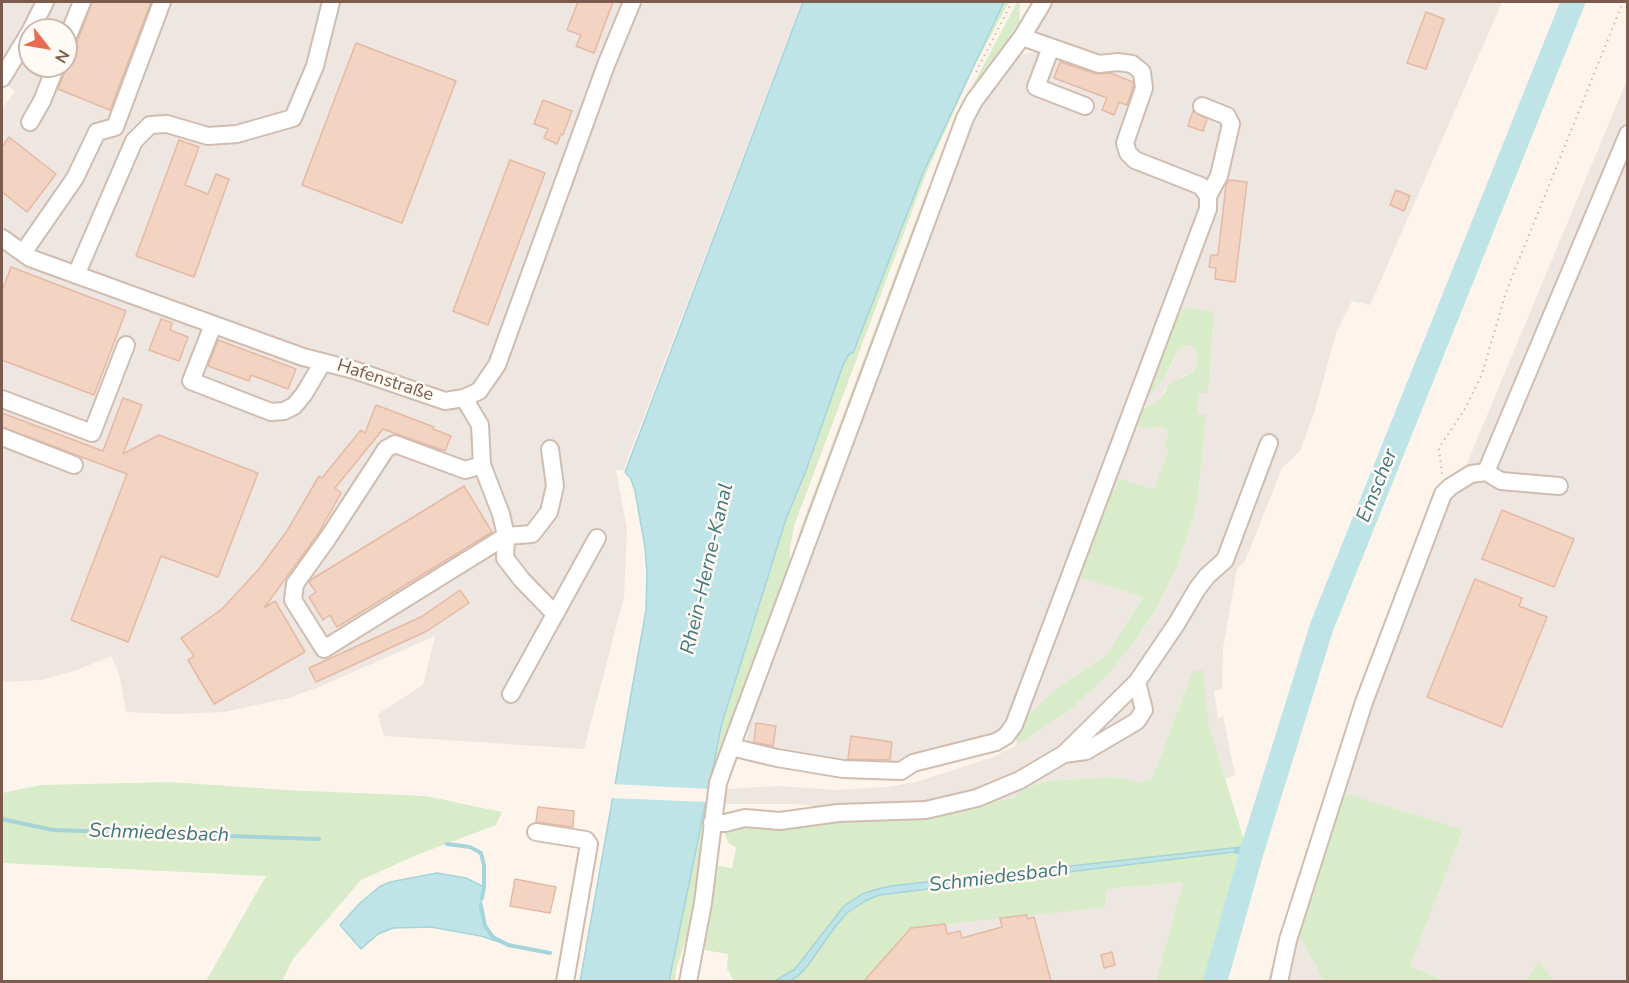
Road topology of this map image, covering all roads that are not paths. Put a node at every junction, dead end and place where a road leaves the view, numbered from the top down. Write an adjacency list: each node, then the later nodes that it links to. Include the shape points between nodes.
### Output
1 (45, 2): 7 (street)
2 (82, 2): 8 (street)
3 (162, 2): 20 (street, via 115,127 97,132 75,178)
4 (331, 2): 21 (street, via 315,66 293,118 237,134 208,136 167,124 150,125 134,141)
5 (632, 2): 25 (street, via 497,365 479,391)
6 (1043, 2): 9 (street)
7 (37, 18)
8 (75, 18)
9 (1022, 37): 10 (street); 39 (street, via 965,118)
10 (1051, 48): 14 (street, via 1036,87); 18 (street, via 1099,64 1132,64 1142,72 1144,88 1125,143 1128,153 1135,160 1202,186)
11 (18, 50): 12 (street)
12 (4, 70)
13 (51, 78): 16 (street)
14 (1085, 106)
15 (1202, 106): 18 (street, via 1227,116 1232,124 1220,176)
16 (30, 122)
17 (1628, 134): 32 (street)
18 (1208, 196): 39 (street, via 1208,209 1014,725 1006,736 901,771 843,769)
19 (2, 238): 20 (street, Hafenstraße)
20 (23, 253): 21 (street, Hafenstraße)
21 (76, 275): 22 (street, Hafenstraße)
22 (213, 325): 24 (street, Hafenstraße); 24 (street, via 191,381 271,412 294,406)
23 (126, 345): 26 (street, via 92,433)
24 (322, 362): 25 (street, Hafenstraße, via 445,401)
25 (464, 398): 31 (street, via 480,425)
26 (2, 399)
27 (2, 437): 30 (street)
28 (1269, 443): 37 (street, via 1225,560 1197,589)
29 (550, 449): 34 (street, via 555,486 549,512 532,534)
30 (74, 465)
31 (482, 465): 34 (street); 34 (street, via 465,470 395,444 386,449 295,584 293,600 324,649)
32 (1486, 472): 33 (street, via 1502,481); 45 (street, via 1471,474 1443,494 1364,702 1288,940)
33 (1559, 486)
34 (506, 536): 36 (street, via 505,558)
35 (597, 538): 36 (street)
36 (555, 614): 38 (street)
37 (1137, 682): 40 (street); 40 (street, via 1144,710 1137,721 1086,751)
38 (511, 694)
39 (731, 747): 41 (street, via 718,783)
40 (1064, 754): 41 (street, via 1020,780 977,798 926,810)
41 (712, 823): 44 (street, via 703,903)
42 (536, 832): 43 (street, via 586,840 589,844)
43 (565, 981)
44 (688, 981)
45 (1279, 981)

